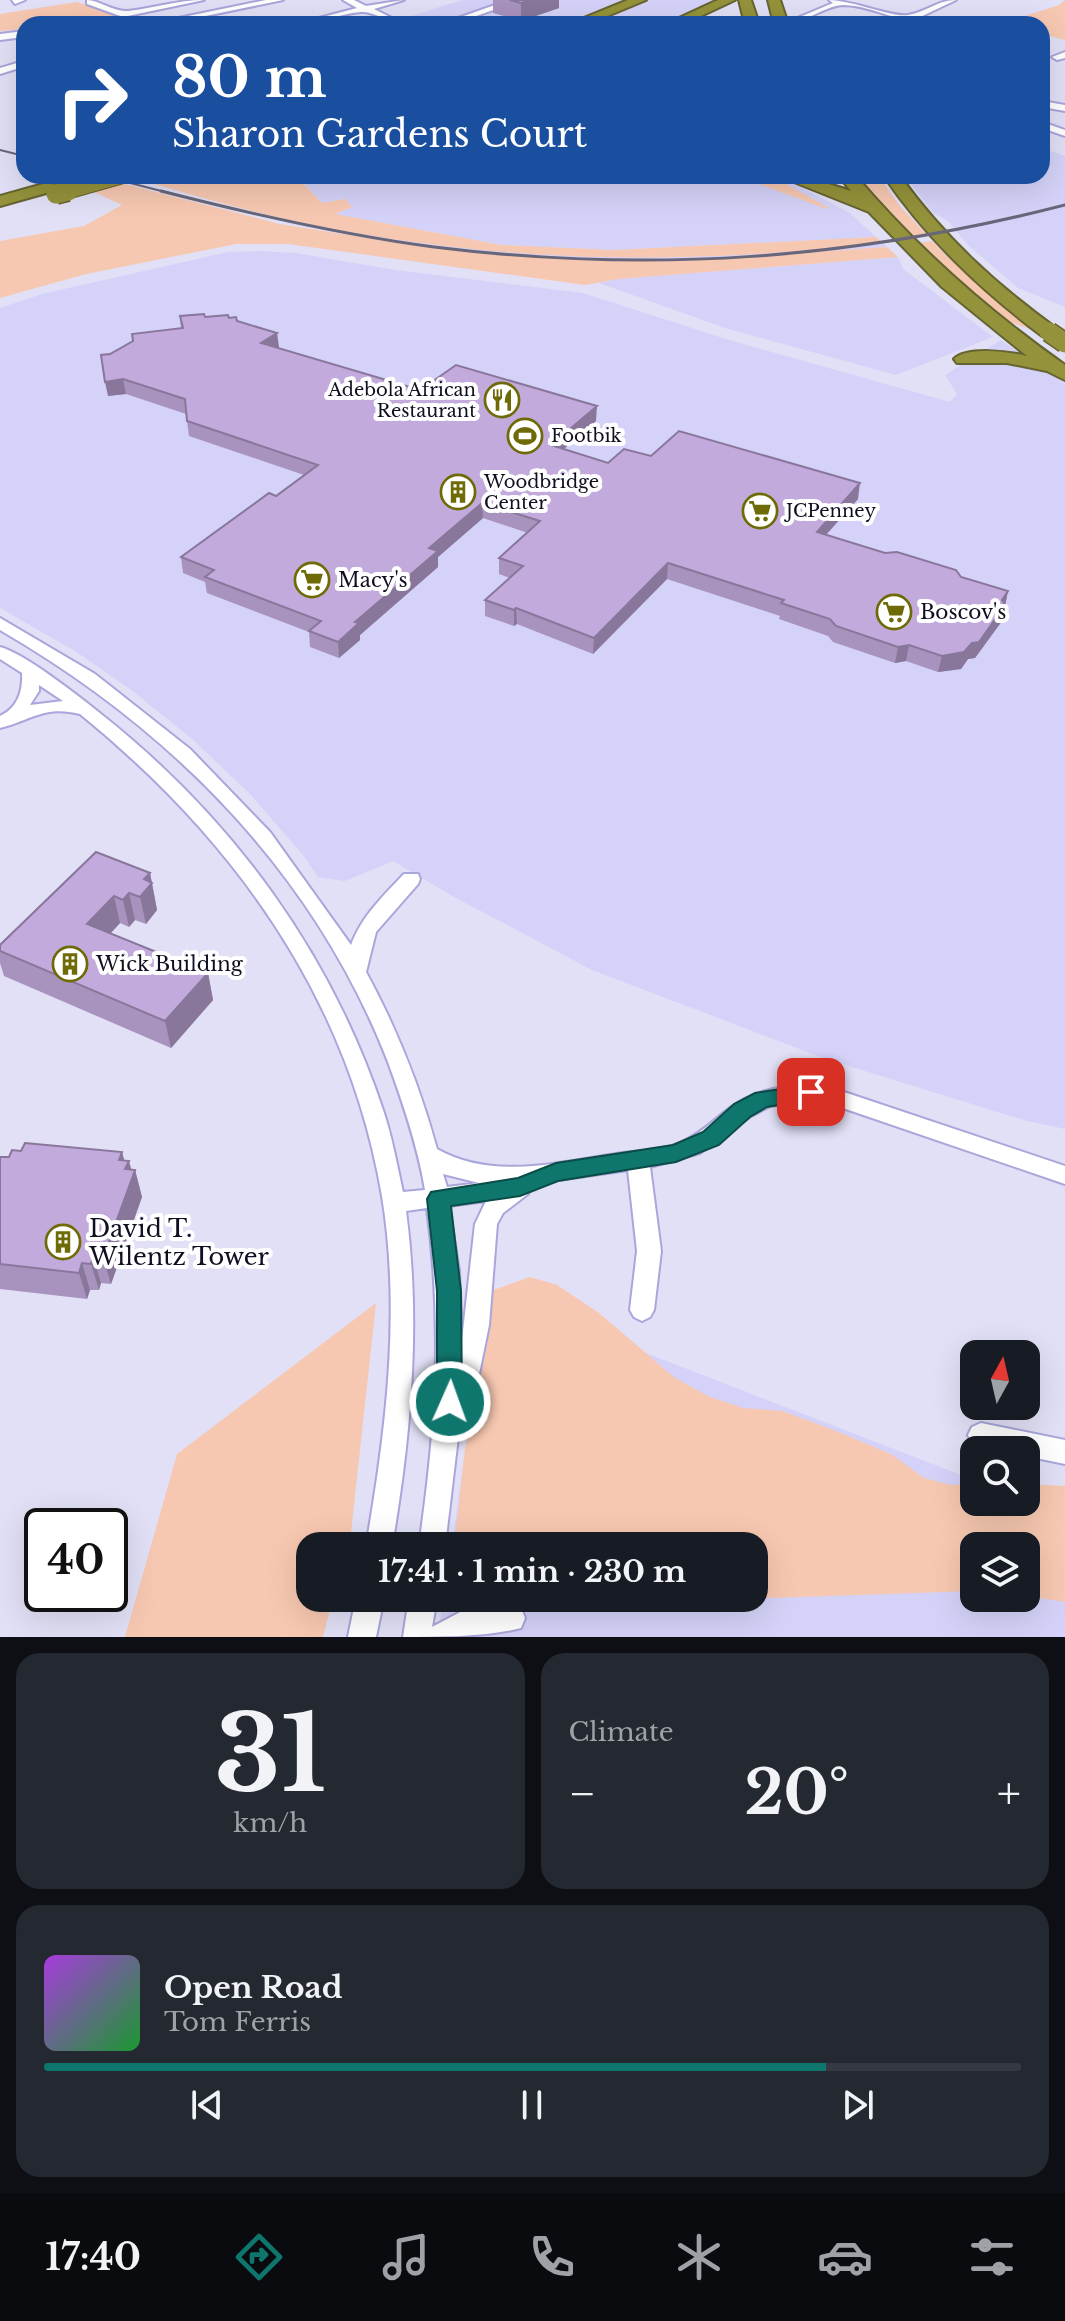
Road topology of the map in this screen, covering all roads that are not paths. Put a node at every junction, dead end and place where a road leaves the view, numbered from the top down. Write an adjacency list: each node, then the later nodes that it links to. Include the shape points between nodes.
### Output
1 (21, 0): 12 (street)
2 (93, 0): 13 (street, via 123,14)
3 (279, 0): 16 (street)
4 (347, 0): 15 (street)
5 (400, 0): 15 (street)
6 (517, 0): 23 (street)
7 (603, 0): 8 (highway); 18 (highway, via 609,6)
8 (628, 0)
9 (640, 0): 18 (highway)
10 (729, 0): 24 (highway)
11 (952, 0): 27 (street)
12 (15, 1)
13 (202, 1): 16 (street)
14 (840, 1): 25 (street); 26 (street)
15 (370, 10): 21 (street); 22 (street)
16 (218, 12): 19 (street)
17 (258, 13): 20 (street)
18 (601, 15)
19 (196, 16)
20 (241, 16)
21 (340, 16)
22 (383, 16)
23 (469, 16)
24 (701, 16)
25 (806, 16)
26 (896, 16)
27 (914, 16)
28 (70, 184): 34 (highway)
29 (85, 184): 34 (highway, bridge)
30 (811, 184): 38 (highway, via 855,199)
31 (854, 184): 38 (highway)
32 (892, 184): 35 (highway)
33 (897, 184): 35 (highway)
34 (49, 192): 36 (highway); 37 (highway)
35 (905, 195): 40 (highway, via 978,279)
36 (0, 201)
37 (0, 209)
38 (882, 219): 39 (highway)
39 (968, 302): 40 (highway, via 1022,330); 41 (highway); 42 (highway, via 994,336 988,346 964,359 1023,360)
40 (1061, 334)
41 (1065, 374)
42 (1065, 382)
43 (0, 623): 49 (street, via 120,699 213,781 299,881)
44 (0, 652): 45 (street)
45 (30, 671): 46 (street); 47 (street, via 31,691)
46 (89, 713): 47 (street, via 59,705); 56 (street, via 203,818 296,941 353,1053)
47 (8, 719)
48 (411, 879): 49 (street, via 366,930 358,950)
49 (358, 971): 50 (street, via 402,1064)
50 (430, 1156): 52 (street, via 473,1173); 55 (street)
51 (638, 1160): 52 (street); 53 (street, via 676,1153 711,1138 763,1099 811,1092); 57 (street, via 649,1251)
52 (556, 1172): 54 (street)
53 (1065, 1175)
54 (520, 1187): 55 (street); 60 (street, via 495,1206 486,1224 475,1339)
55 (439, 1199): 56 (street); 60 (street, via 451,1354)
56 (394, 1203): 61 (street, via 401,1366)
57 (642, 1310)
58 (981, 1435): 59 (street)
59 (1065, 1452)
60 (441, 1491): 62 (street)
61 (381, 1532)
62 (436, 1532)
63 (367, 1612): 66 (street)
64 (421, 1612): 67 (street)
65 (496, 1612): 68 (street, via 511,1618 468,1622)
66 (362, 1637)
67 (417, 1637)
68 (442, 1637)

